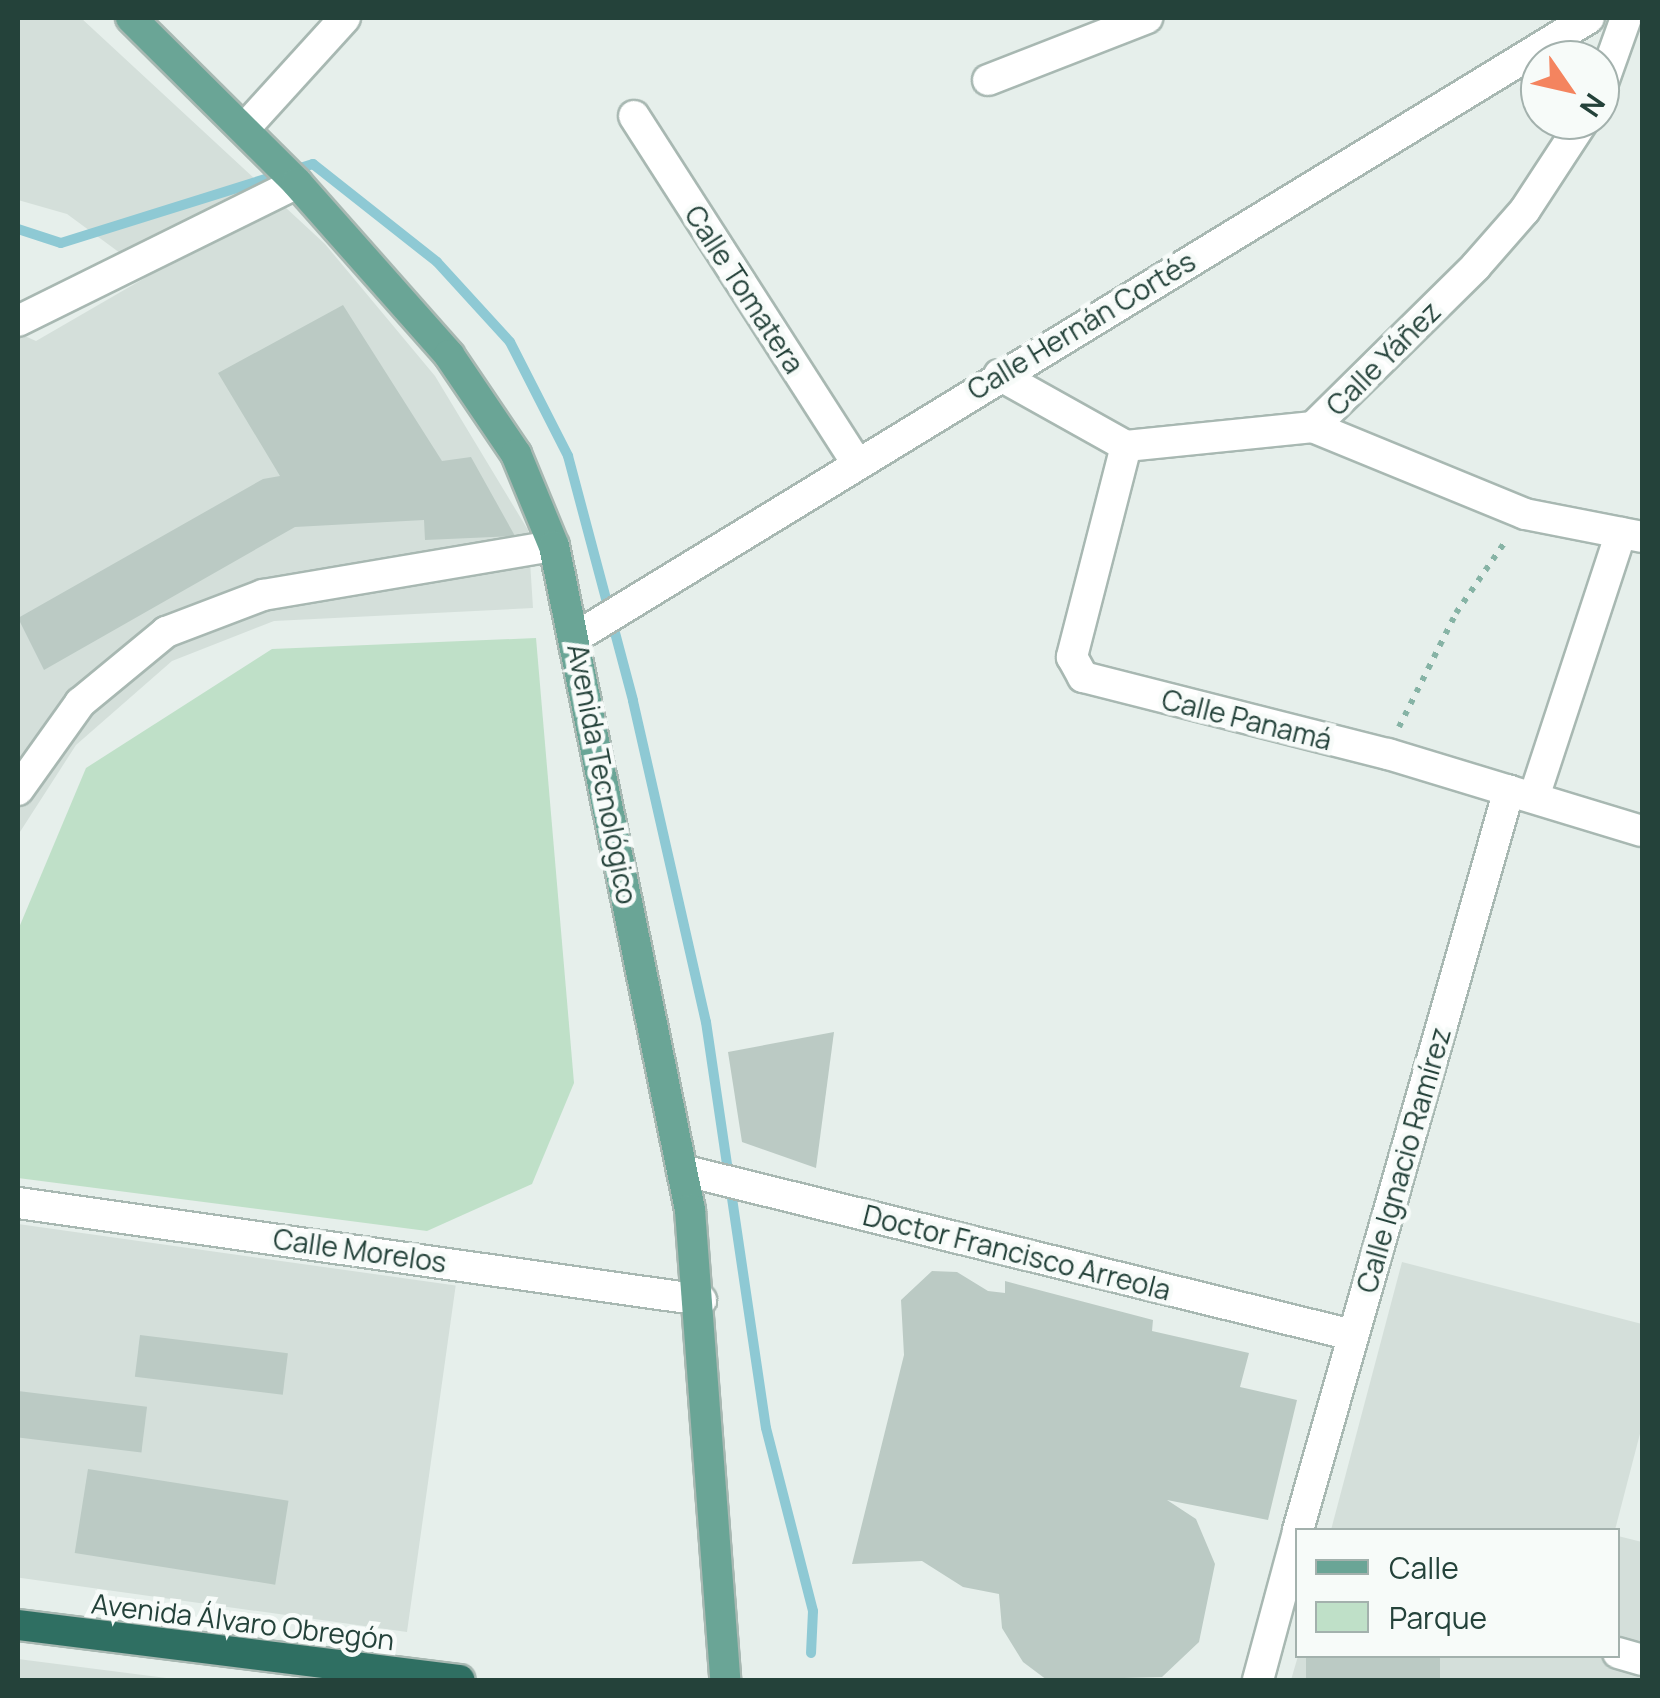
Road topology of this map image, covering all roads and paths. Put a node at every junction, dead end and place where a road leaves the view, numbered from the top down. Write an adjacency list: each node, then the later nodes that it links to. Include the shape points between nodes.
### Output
1 (132, 18): 7 (main road, Avenida Tecnológico)
2 (344, 18): 7 (street)
3 (1147, 18): 5 (street)
4 (1588, 18): 11 (street, Calle Hernán Cortés)
5 (988, 80)
6 (634, 116): 14 (street, Calle Tomatera)
7 (244, 129): 9 (main road, Avenida Tecnológico)
8 (1571, 140): 12 (street, Calle Yáñez, via 1525,210 1476,266)
9 (296, 183): 10 (street); 17 (main road, Avenida Tecnológico, via 396,290 488,409 529,482)
10 (18, 321)
11 (999, 375): 13 (street); 14 (street, Calle Hernán Cortés)
12 (1313, 427): 13 (street, Calle Yáñez); 15 (street)
13 (1126, 446): 19 (street, Calle Panamá, via 1074,670)
14 (856, 462): 18 (street, Calle Hernán Cortés)
15 (1525, 514): 16 (street); 19 (path, via 1456,612)
16 (1632, 535): 21 (street, Calle Ignacio Ramírez)
17 (554, 546): 18 (main road, Avenida Tecnológico); 20 (street, via 263,595 166,632 80,703)
18 (576, 636): 23 (main road, Avenida Tecnológico)
19 (1388, 754): 21 (street, Calle Panamá)
20 (18, 790)
21 (1521, 794): 22 (street, Calle Panamá); 26 (street, Calle Ignacio Ramírez)
22 (1642, 831)
23 (682, 1170): 25 (main road, Avenida Tecnológico); 26 (street, Doctor Francisco Arreola)
24 (18, 1202): 25 (street, Calle Morelos)
25 (701, 1300): 31 (main road, Avenida Tecnológico)
26 (1352, 1335): 27 (street, Calle Ignacio Ramírez)
27 (1300, 1528)
28 (1295, 1546): 32 (street, Calle Ignacio Ramírez)
29 (18, 1625): 30 (highway, Avenida Álvaro Obregón)
30 (460, 1680)
31 (725, 1680)
32 (1258, 1680)

